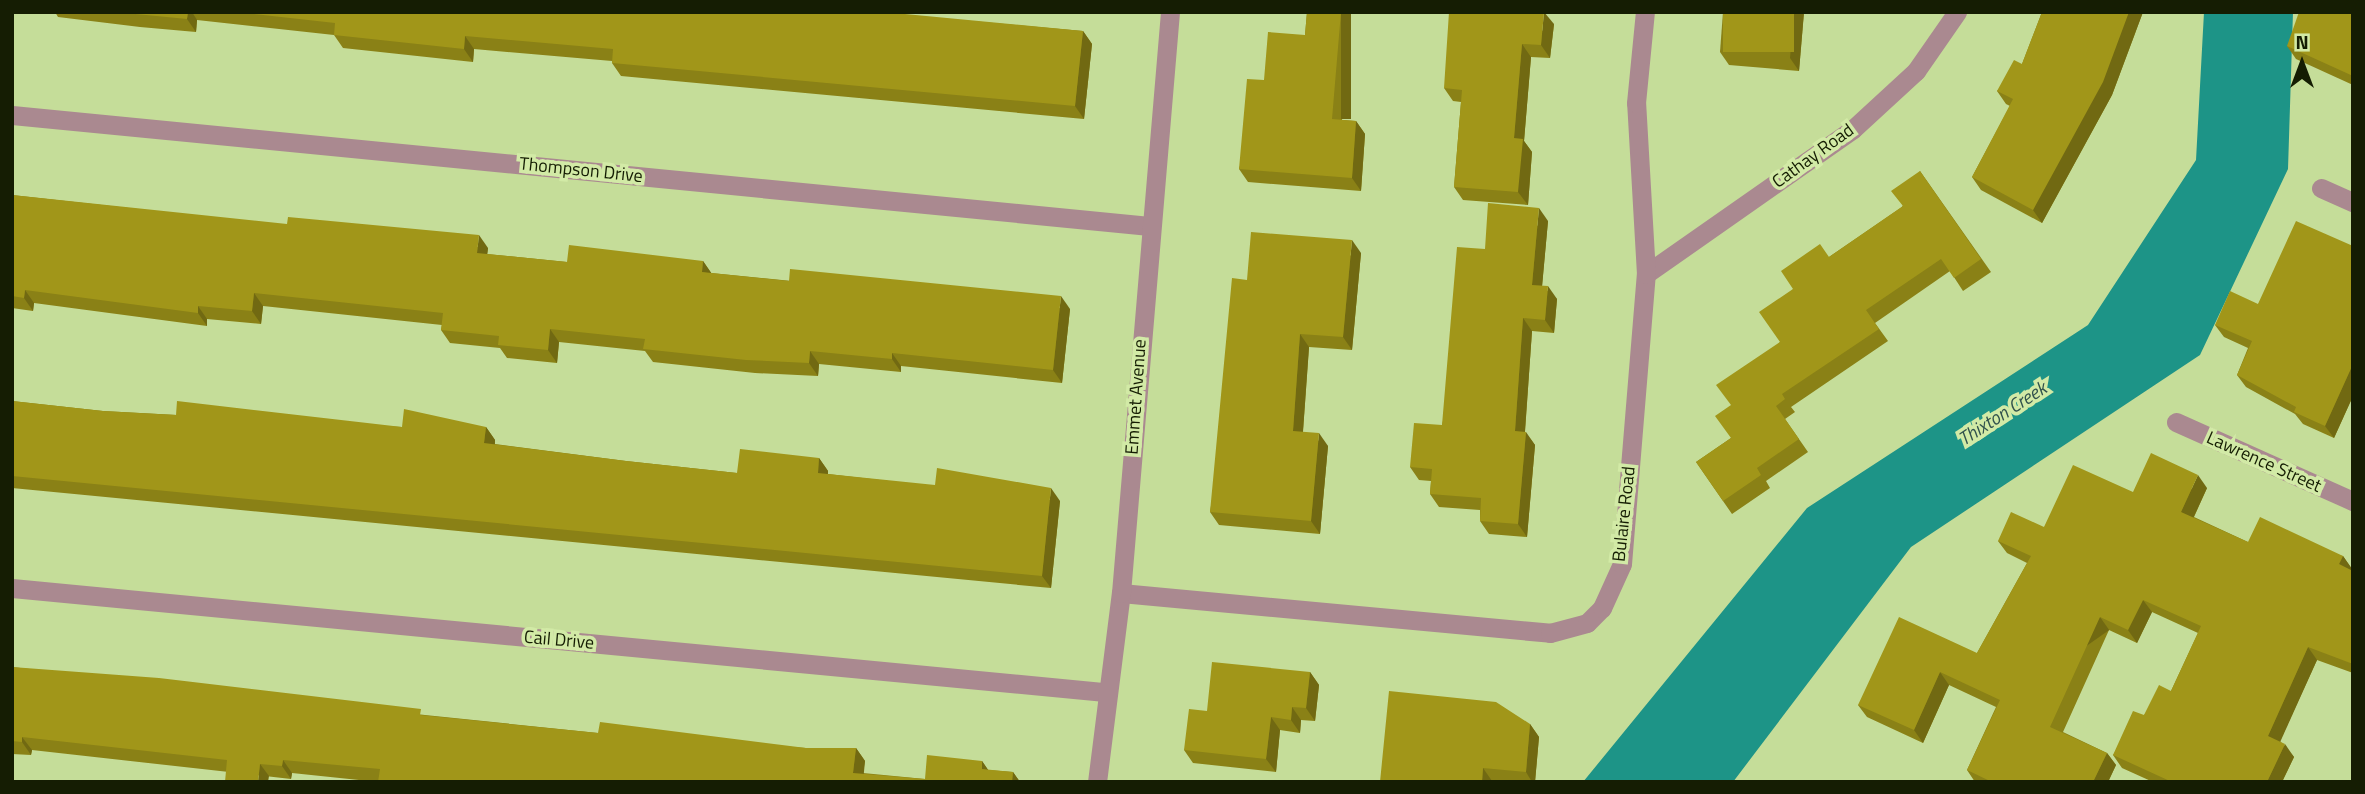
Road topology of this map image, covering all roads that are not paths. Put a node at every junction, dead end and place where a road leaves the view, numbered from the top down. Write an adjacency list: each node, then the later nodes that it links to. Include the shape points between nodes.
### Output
1 (1170, 12): 7 (street, Emmet Avenue)
2 (1644, 12): 8 (street, Bulaire Road, via 1636,103)
3 (1957, 12): 8 (street, Cathay Road, via 1916,71 1853,129)
4 (12, 115): 7 (street, Thompson Drive)
5 (2321, 188): 6 (street)
6 (2353, 202)
7 (1150, 226): 12 (street, Emmet Avenue)
8 (1646, 274): 12 (street, Bulaire Road, via 1622,564 1602,608 1587,624 1550,633)
9 (2176, 422): 10 (street, Lawrence Street)
10 (2353, 501)
11 (12, 588): 13 (street, Cail Drive)
12 (1121, 593): 13 (street, Emmet Avenue)
13 (1105, 692): 14 (street, Emmet Avenue)
14 (1097, 782)

